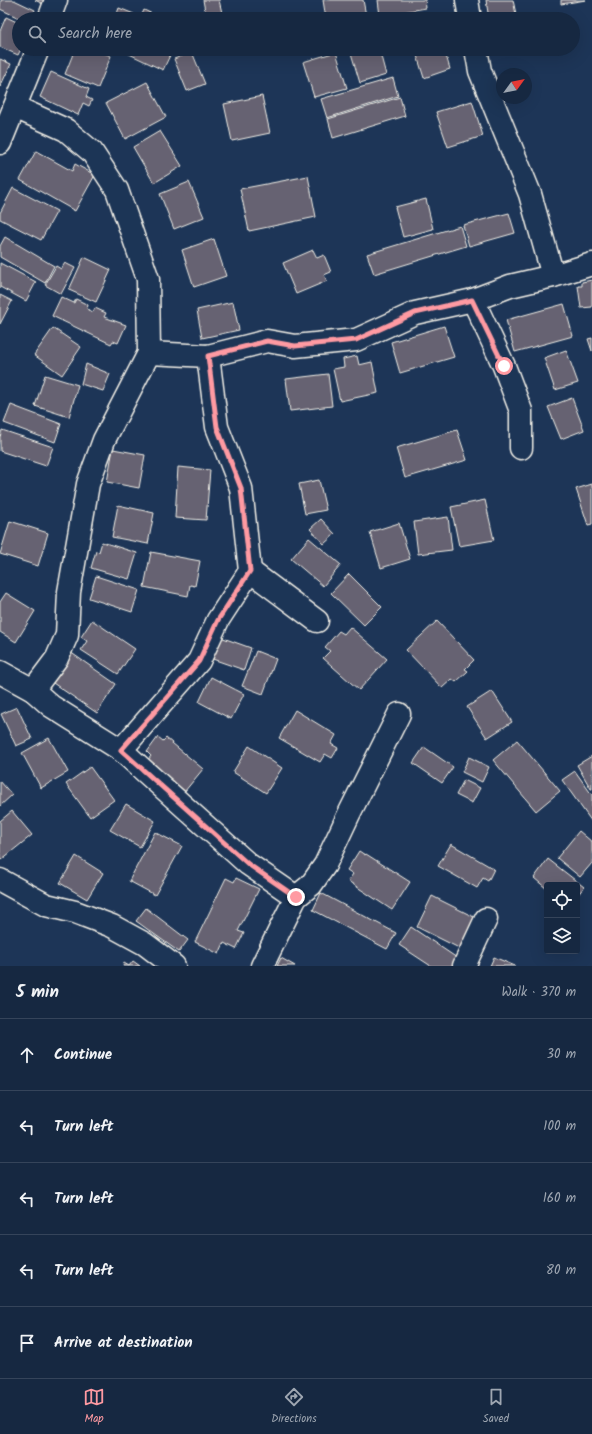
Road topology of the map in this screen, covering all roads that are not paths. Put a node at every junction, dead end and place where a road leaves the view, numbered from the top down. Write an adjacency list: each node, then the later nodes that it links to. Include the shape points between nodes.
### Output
1 (56, 0): 3 (street)
2 (467, 0): 4 (street)
3 (52, 12)
4 (469, 12)
5 (35, 56): 7 (street)
6 (477, 56): 10 (street, via 480,71 530,194)
7 (15, 107): 8 (street); 12 (street, via 66,130 92,152 117,190 148,279)
8 (0, 143)
9 (592, 264): 10 (street)
10 (553, 276): 11 (street, via 510,286)
11 (472, 300): 13 (street, via 415,313 356,340 295,346 267,341); 14 (street, via 504,366 521,411)
12 (150, 353): 13 (street); 18 (street, via 104,440 88,484 70,592 67,635 57,658)
13 (208, 356): 15 (street, via 217,427 241,488)
14 (521, 448)
15 (250, 571): 16 (street); 20 (street, via 218,620 199,661)
16 (317, 620)
17 (0, 672): 18 (street)
18 (33, 690): 20 (street, via 51,706)
19 (399, 714): 22 (street, via 325,865 311,885)
20 (121, 750): 22 (street, via 248,864)
21 (0, 880): 24 (street, via 46,905 75,912 112,926 145,944)
22 (296, 897): 25 (street)
23 (486, 918): 26 (street)
24 (174, 966)
25 (262, 966)
26 (464, 966)

